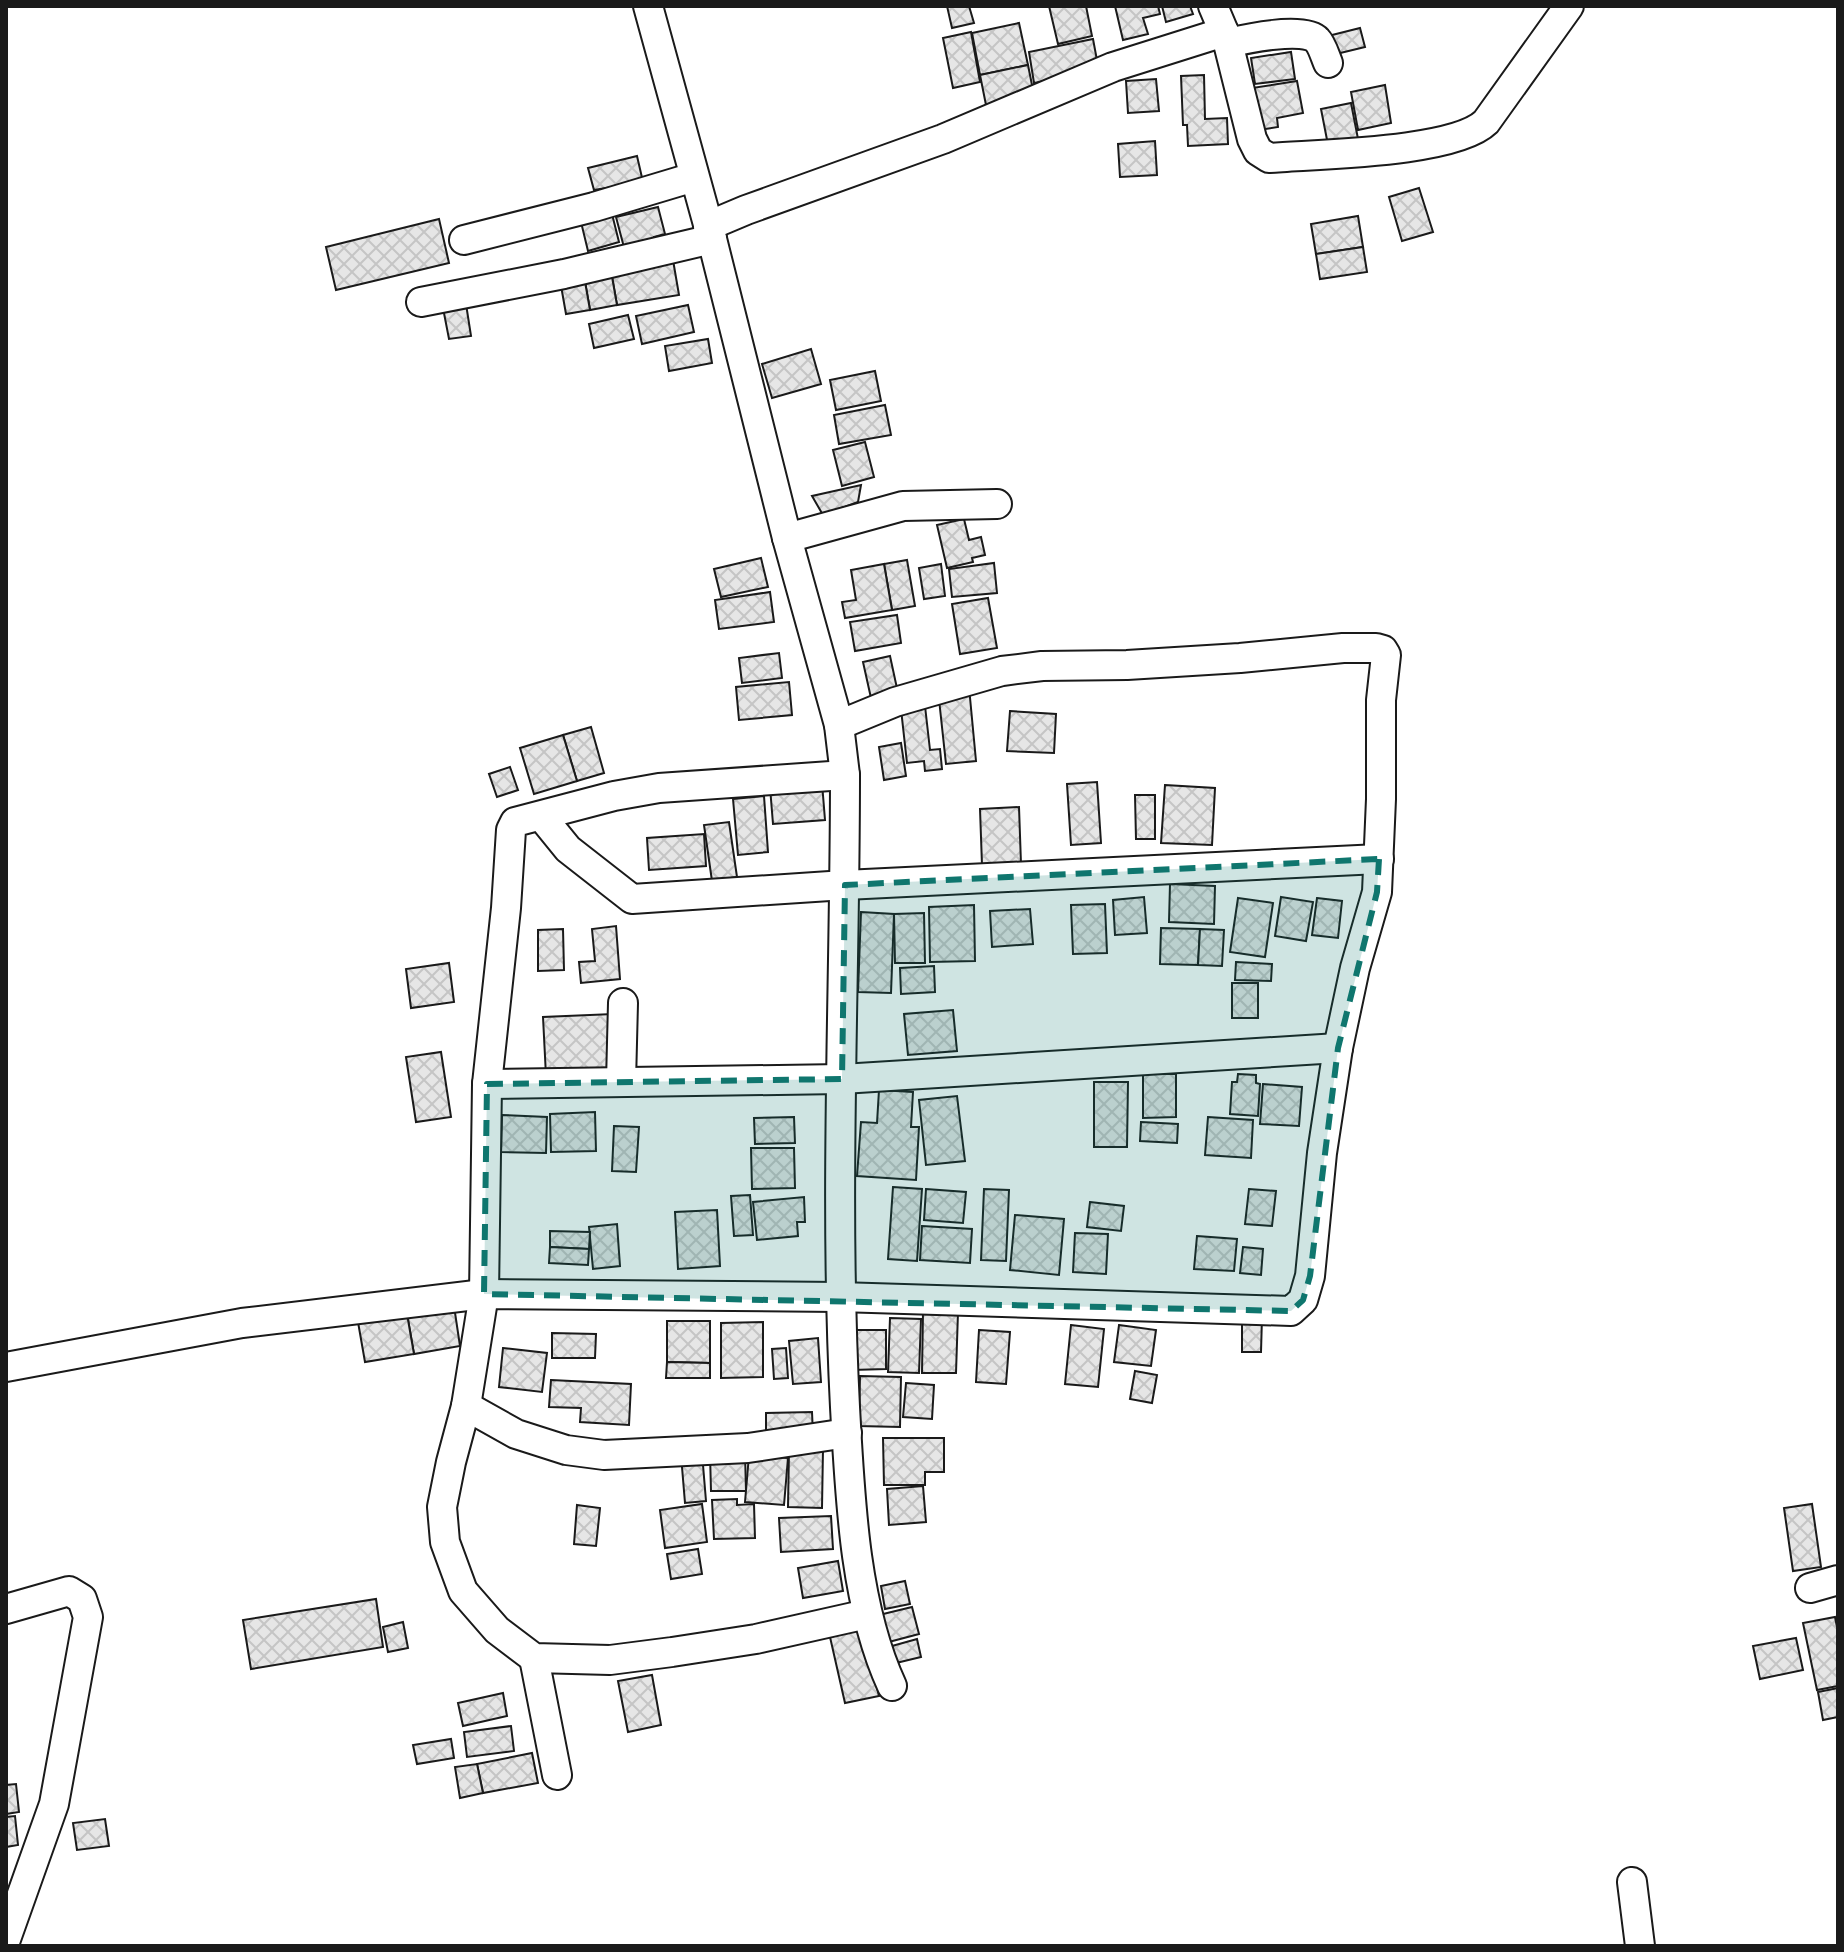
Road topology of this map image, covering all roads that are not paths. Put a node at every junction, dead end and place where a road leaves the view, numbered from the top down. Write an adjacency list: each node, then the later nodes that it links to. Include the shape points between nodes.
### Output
1 (648, 6): 6 (street)
2 (1213, 6): 4 (street)
3 (1569, 6): 4 (street, via 1486,122 1471,132 1423,146 1263,155 1252,139)
4 (1226, 38): 5 (street, via 1303,34 1317,40); 7 (street, via 1113,67 943,139 746,210)
5 (1328, 63)
6 (694, 177): 7 (street); 8 (street)
7 (710, 232): 9 (street, via 564,274); 11 (street)
8 (464, 240)
9 (421, 302)
10 (997, 504): 11 (street, via 903,506)
11 (787, 538): 12 (street)
12 (839, 725): 13 (street); 15 (street, via 895,702 1002,671 1376,648 1386,655)
13 (845, 775): 14 (street, via 659,788); 16 (street)
14 (542, 817): 16 (street, via 568,849 632,899); 21 (street, via 515,822 511,830)
15 (1379, 859): 16 (street); 18 (street, via 1377,892)
16 (845, 885): 19 (street)
17 (623, 1003): 20 (street)
18 (1338, 1048): 19 (street); 23 (street, via 1310,1276 1303,1300 1291,1311)
19 (842, 1079): 20 (street); 23 (street)
20 (621, 1082): 21 (street)
21 (487, 1084): 22 (street)
22 (484, 1294): 23 (street); 24 (street, via 242,1323); 25 (street)
23 (839, 1297): 26 (street)
24 (6, 1367)
25 (466, 1406): 26 (street, via 516,1434 604,1455 748,1448); 31 (street, via 442,1507 445,1542 473,1605)
26 (847, 1433): 30 (street)
27 (1838, 1580): 28 (street)
28 (1810, 1588)
29 (6, 1609): 35 (street, via 69,1591 82,1599 88,1617 54,1804)
30 (867, 1614): 31 (street, via 672,1652 610,1660); 32 (street)
31 (534, 1658): 33 (street)
32 (892, 1686)
33 (557, 1775)
34 (1632, 1882): 36 (street)
35 (6, 1939)
36 (1640, 1946)

